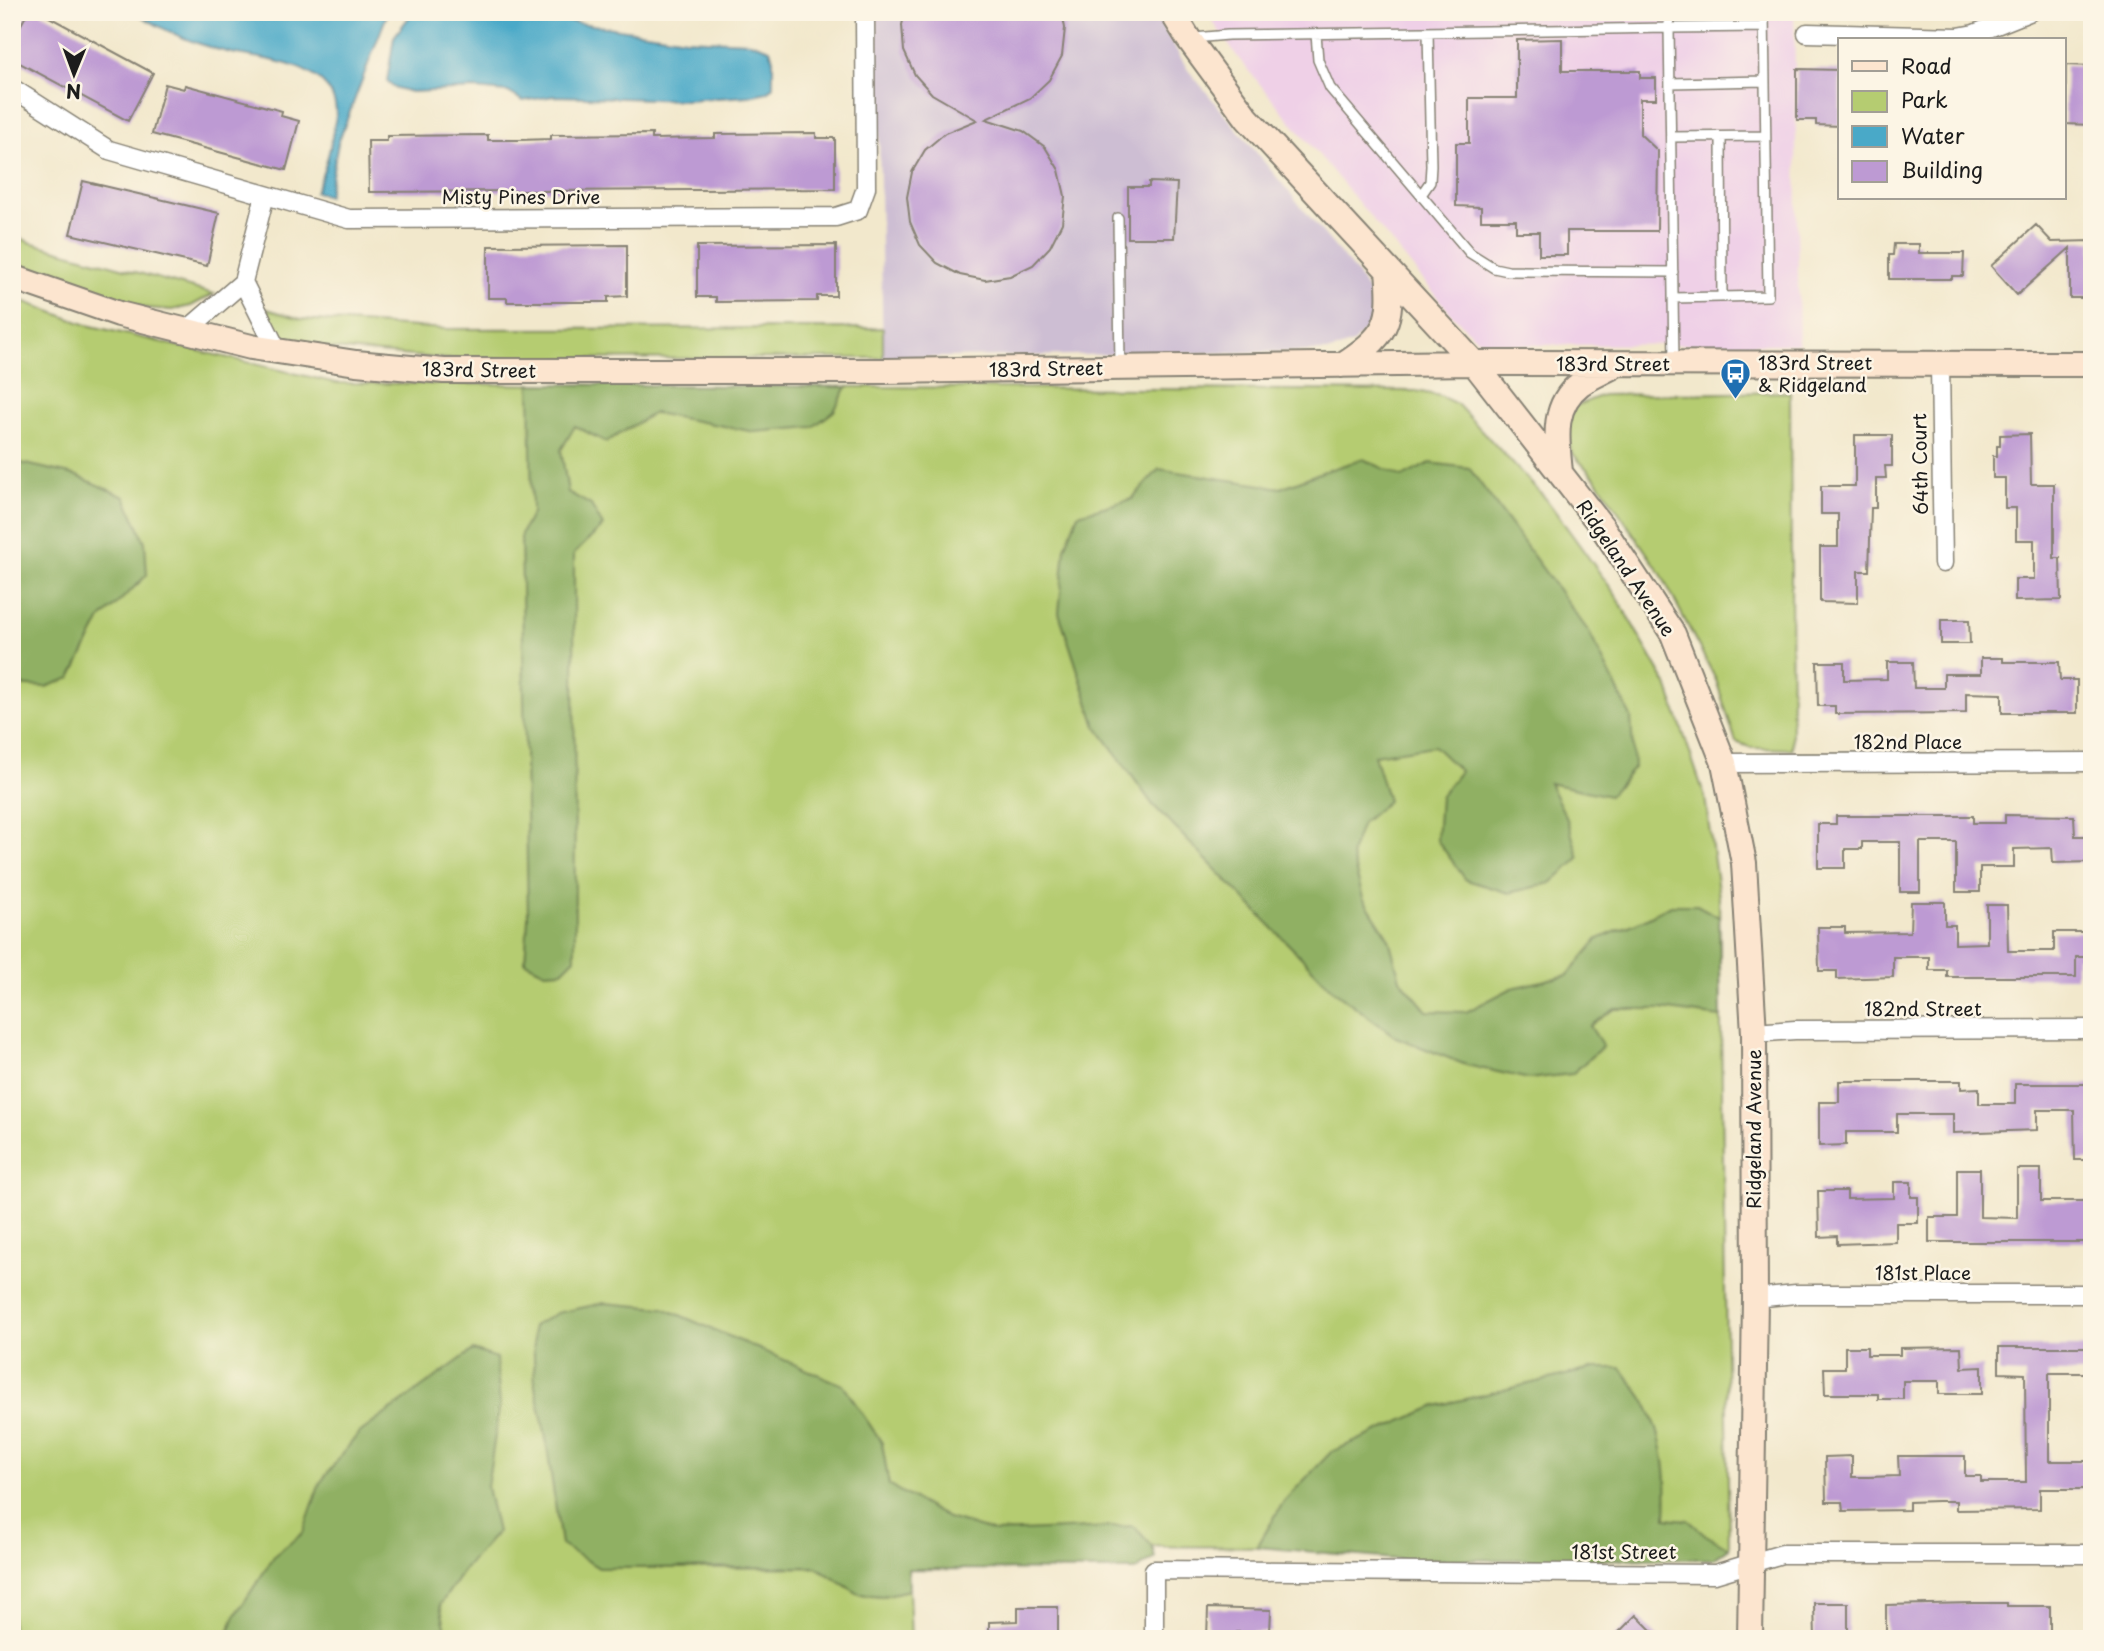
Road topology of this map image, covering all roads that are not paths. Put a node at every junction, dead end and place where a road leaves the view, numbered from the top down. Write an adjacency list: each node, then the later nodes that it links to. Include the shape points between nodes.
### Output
1 (865, 12): 18 (street, Misty Pines Drive, via 866,188 858,209 836,217 349,219)
2 (1172, 12): 11 (street, Ridgeland Avenue)
3 (1669, 12): 7 (lane)
4 (1764, 12): 6 (lane)
5 (2029, 12): 9 (street, via 1958,37)
6 (1764, 27): 7 (lane); 12 (lane)
7 (1669, 28): 8 (lane); 13 (lane)
8 (1428, 32): 10 (lane); 19 (lane, via 1431,166 1430,182)
9 (1807, 33)
10 (1316, 34): 11 (lane); 19 (lane, via 1318,60 1330,88)
11 (1188, 38): 21 (street, Ridgeland Avenue, via 1247,118)
12 (1765, 81): 13 (lane); 15 (lane)
13 (1670, 83): 16 (lane)
14 (12, 88): 18 (street, Misty Pines Drive, via 109,149)
15 (1765, 136): 17 (lane); 25 (lane, via 1768,296)
16 (1671, 137): 17 (lane); 22 (lane)
17 (1721, 137): 25 (lane)
18 (265, 195): 24 (street)
19 (1421, 195): 22 (lane, via 1469,253 1494,268)
20 (1118, 218): 35 (lane)
21 (1388, 270): 29 (street, Ridgeland Avenue); 33 (street, via 1391,303 1387,324 1366,349)
22 (1673, 272): 26 (lane)
23 (12, 277): 27 (street, 183rd Street)
24 (243, 282): 27 (street); 28 (street)
25 (1722, 297): 26 (lane)
26 (1673, 298): 31 (lane)
27 (186, 332): 28 (street, 183rd Street)
28 (278, 352): 35 (street, 183rd Street, via 403,368 504,372)
29 (1474, 363): 30 (street, 183rd Street); 33 (street, 183rd Street); 36 (street, Ridgeland Avenue)
30 (1618, 364): 31 (street, 183rd Street); 36 (street, via 1579,384 1564,400 1555,431)
31 (1674, 364): 34 (street, 183rd Street)
32 (2092, 364): 34 (street, 183rd Street)
33 (1342, 365): 35 (street, 183rd Street)
34 (1940, 365): 37 (street, 64th Court)
35 (1120, 368)
36 (1560, 473): 39 (street, Ridgeland Avenue, via 1603,528 1673,634)
37 (1943, 563)
38 (2092, 762): 39 (street, 182nd Place)
39 (1724, 763): 41 (street, Ridgeland Avenue, via 1744,863)
40 (2092, 1029): 41 (street, 182nd Street)
41 (1754, 1033): 43 (street, Ridgeland Avenue)
42 (2092, 1294): 43 (street, 181st Place, via 1796,1294)
43 (1755, 1298): 45 (street, Ridgeland Avenue)
44 (2092, 1555): 45 (street, 181st Street, via 1782,1554)
45 (1750, 1564): 46 (street, 181st Street, via 1715,1574 1154,1570); 47 (street, Ridgeland Avenue)
46 (1154, 1639)
47 (1750, 1639)

